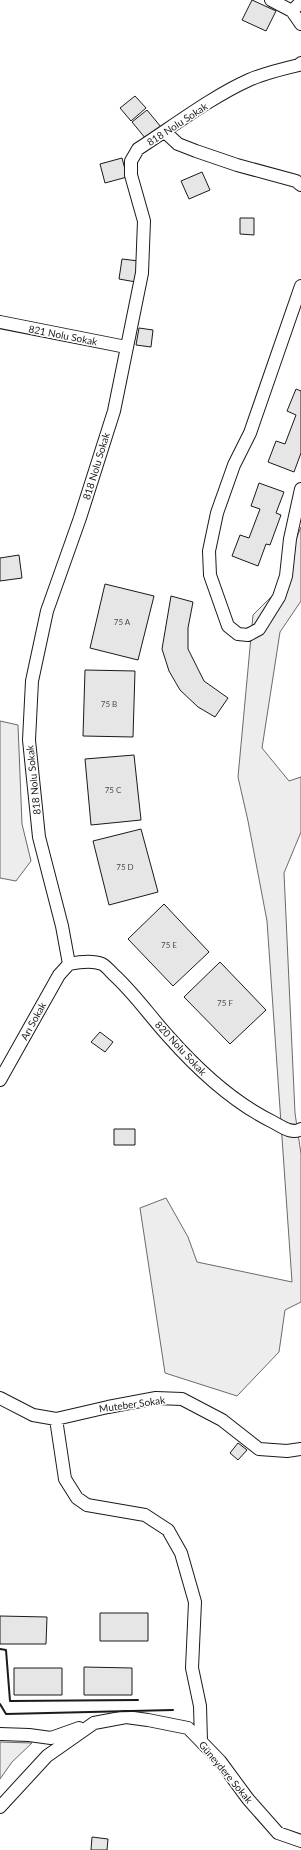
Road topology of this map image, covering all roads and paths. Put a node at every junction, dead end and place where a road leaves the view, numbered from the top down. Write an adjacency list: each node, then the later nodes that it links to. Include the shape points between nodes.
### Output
1 (272, 0): 3 (street)
2 (301, 2): 3 (street)
3 (292, 11): 4 (street)
4 (301, 24)
5 (301, 63): 6 (street, 818 Nolu Sokak, via 249,80)
6 (165, 132): 7 (street, via 178,144 237,165 296,181); 10 (street, 818 Nolu Sokak, via 138,149 131,161 131,175 144,221 142,273)
7 (301, 185)
8 (301, 286): 11 (street, via 250,433 234,465 216,513 209,551 210,575 214,587 228,626 238,634 248,635 259,629 279,598 286,576 290,539)
9 (0, 322): 10 (street, 821 Nolu Sokak)
10 (126, 347): 12 (street, 818 Nolu Sokak, via 114,411 47,611 32,681 29,740 39,837)
11 (301, 489)
12 (69, 964): 13 (street, Arı Sokak, via 59,976); 14 (street, 820 Nolu Sokak, via 103,964 127,987 207,1077 259,1115 289,1130)
13 (0, 1080)
14 (301, 1129)
15 (0, 1398): 16 (street, Muteber Sokak, via 33,1415)
16 (56, 1418): 17 (street, Muteber Sokak, via 156,1398 182,1399 222,1420 259,1449); 20 (street, via 65,1479 77,1498 87,1505 145,1515 168,1530 181,1554 195,1602 192,1668 200,1706)
17 (301, 1449)
18 (94, 1722): 19 (street, Güneydere Sokak, via 50,1738); 20 (street, Güneydere Sokak, via 126,1717 148,1720 188,1728); 21 (street, Güneydere Sokak, via 47,1756)
19 (0, 1734)
20 (201, 1742): 22 (street, Güneydere Sokak, via 278,1833)
21 (0, 1807)
22 (301, 1841)

